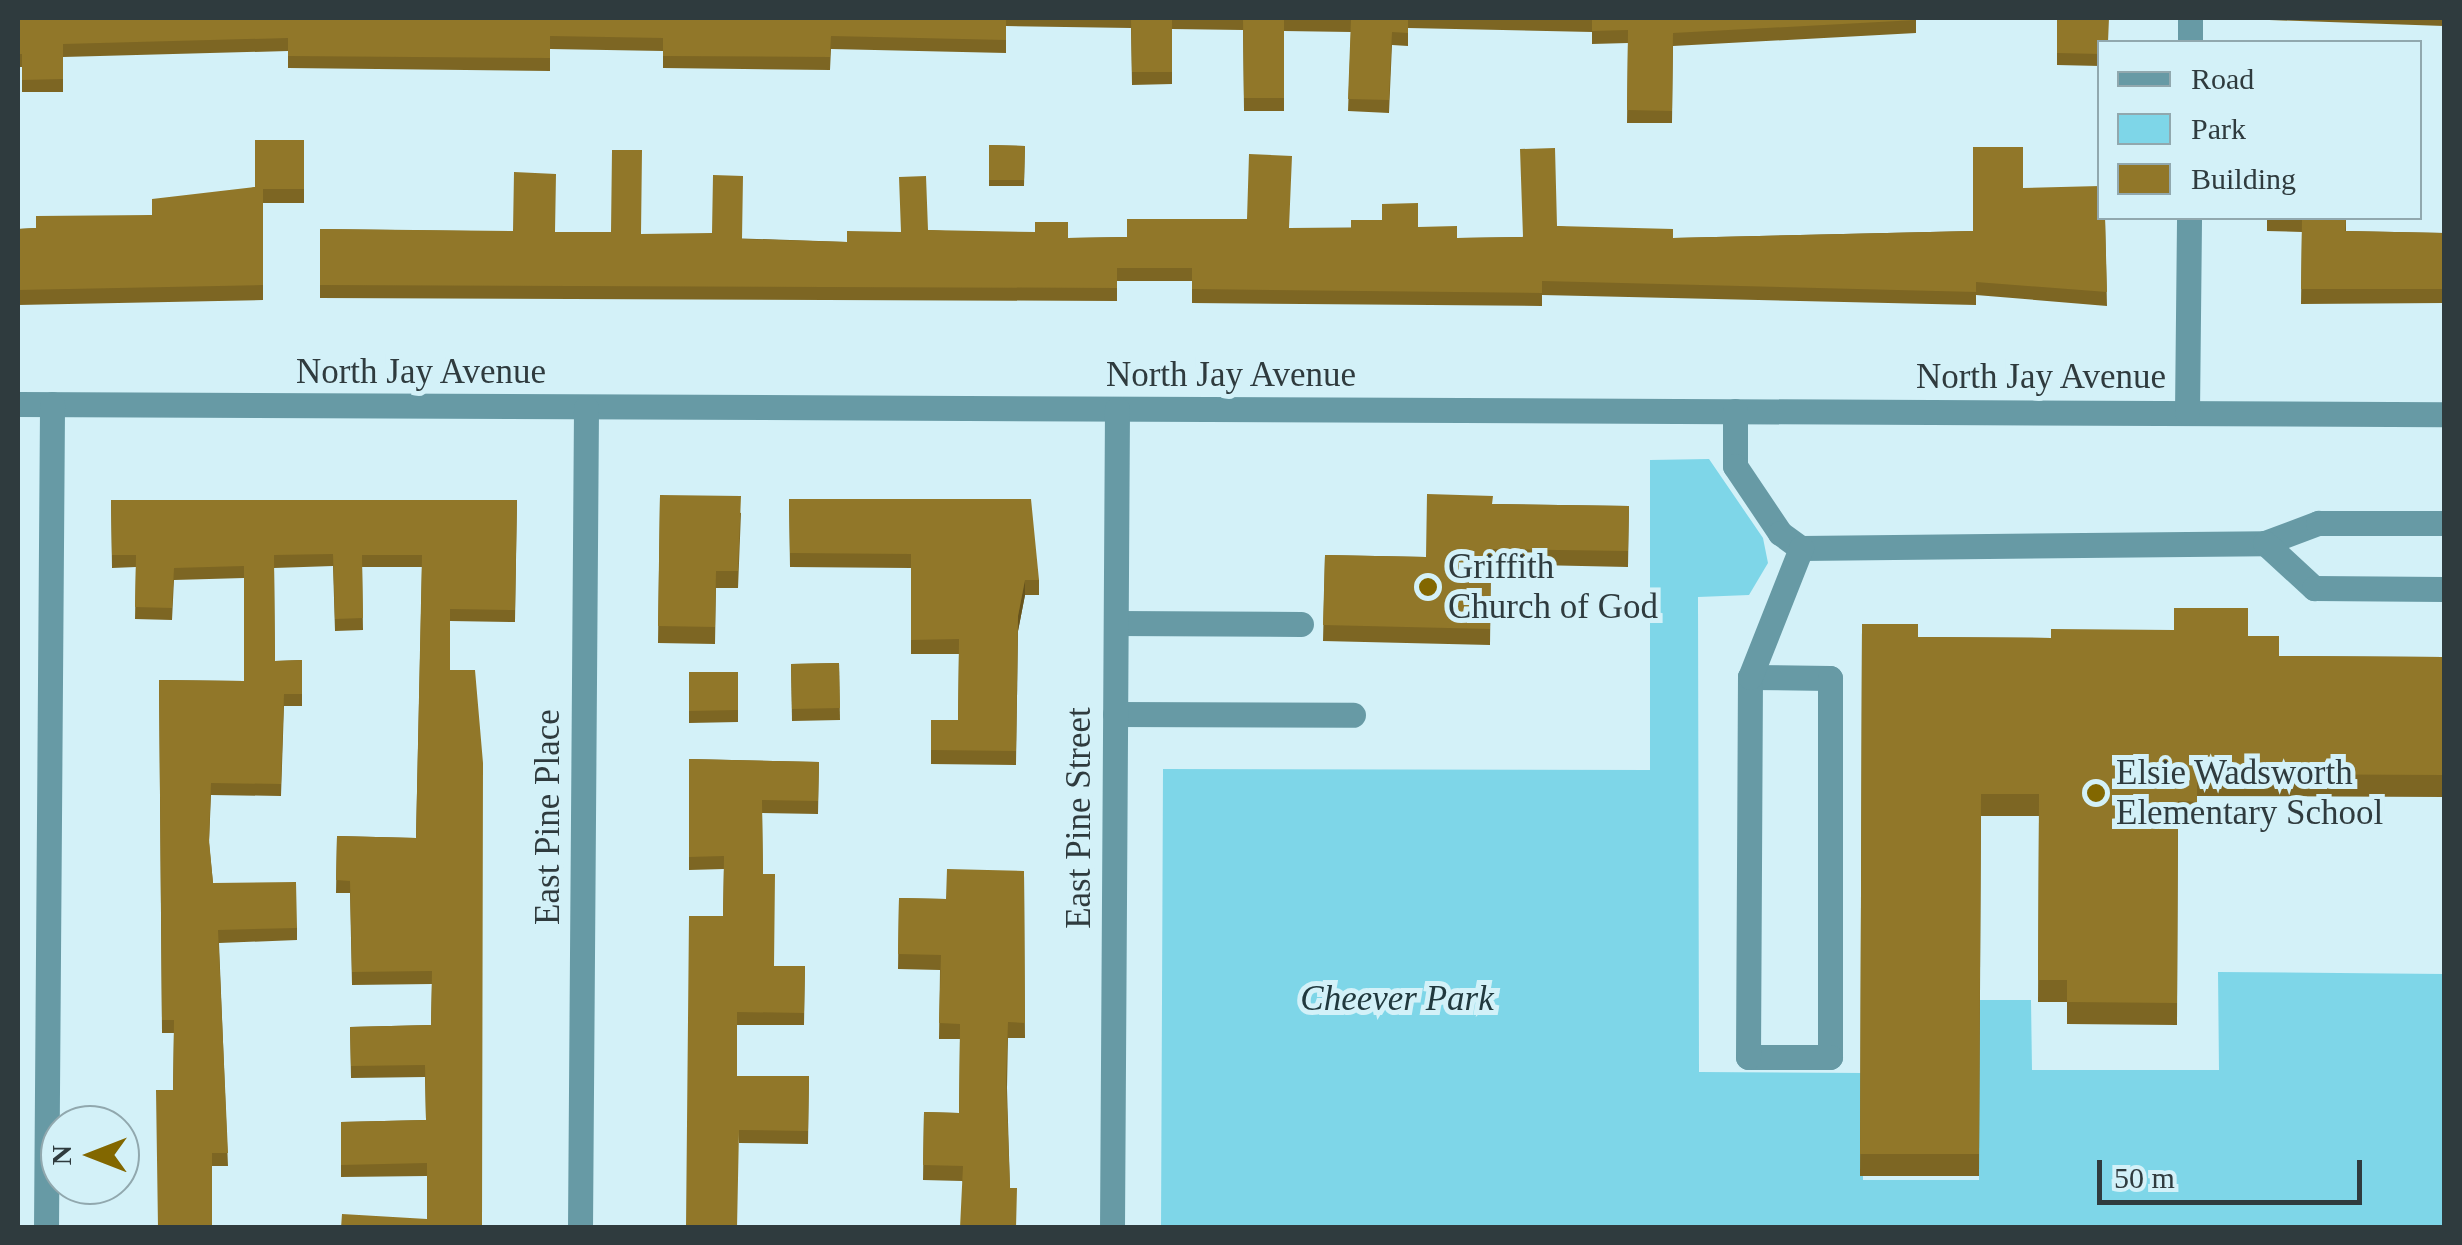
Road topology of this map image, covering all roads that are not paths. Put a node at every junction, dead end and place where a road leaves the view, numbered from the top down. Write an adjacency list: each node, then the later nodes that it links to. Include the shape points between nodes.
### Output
1 (2188, 220): 7 (street)
2 (18, 404): 3 (street, North Jay Avenue)
3 (52, 404): 4 (street, North Jay Avenue); 18 (street)
4 (586, 408): 5 (street, North Jay Avenue); 19 (street, East Pine Place)
5 (1118, 409): 6 (street, North Jay Avenue); 13 (street, East Pine Street)
6 (1735, 411): 7 (street, North Jay Avenue); 11 (street, via 1735,466 1780,533)
7 (2187, 412): 8 (street, North Jay Avenue)
8 (2444, 414)
9 (2444, 522): 10 (street, via 2318,522)
10 (2265, 542): 11 (street); 12 (street, via 2314,588)
11 (1801, 548): 15 (street)
12 (2444, 589)
13 (1116, 623): 14 (street); 16 (street, East Pine Street)
14 (1300, 624)
15 (1750, 677): 15 (street, via 1748,1058 1830,1058 1830,678)
16 (1115, 714): 17 (street); 20 (street, East Pine Street)
17 (1353, 715)
18 (46, 1228)
19 (580, 1228)
20 (1112, 1228)

